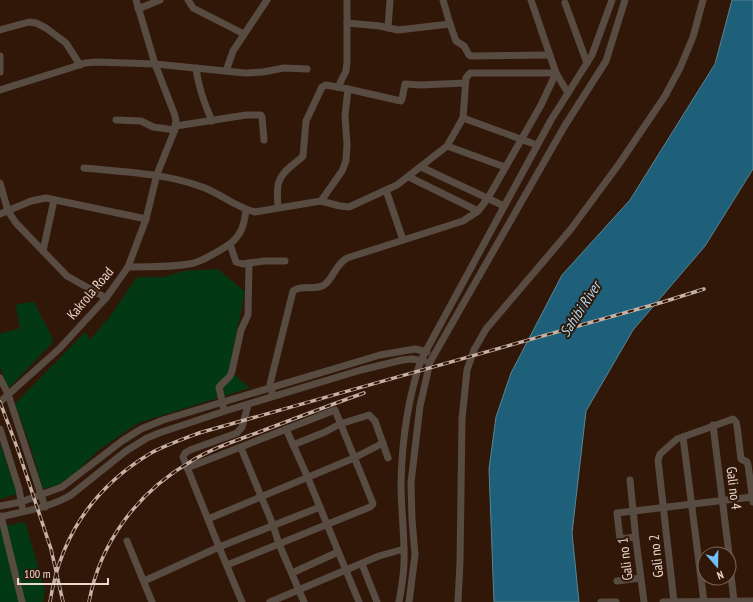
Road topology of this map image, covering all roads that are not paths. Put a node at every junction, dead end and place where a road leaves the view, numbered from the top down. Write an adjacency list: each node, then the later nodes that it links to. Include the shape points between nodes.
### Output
1 (136, 0): 13 (street)
2 (160, 0): 13 (street)
3 (188, 0): 18 (street, via 193,8)
4 (267, 0): 18 (street)
5 (347, 0): 14 (street)
6 (390, 0): 16 (street)
7 (442, 0): 15 (street)
8 (531, 0): 19 (street)
9 (612, 0): 21 (street)
10 (625, 0): 67 (street, via 606,61 564,127)
11 (703, 0): 134 (street, via 693,37 665,96 571,229 486,329 474,350 467,370 462,419)
12 (564, 3): 21 (street)
13 (138, 9): 22 (street)
14 (347, 22): 16 (street); 30 (street, via 346,71)
15 (450, 24): 16 (street, via 403,30); 19 (street, via 456,41 464,46 471,56)
16 (388, 28)
17 (0, 30): 23 (street, via 36,22 66,43)
18 (244, 34): 26 (street, via 233,51)
19 (550, 55): 28 (street)
20 (0, 56): 27 (street)
21 (587, 63): 33 (street)
22 (155, 64): 23 (street, via 97,62); 24 (street); 37 (street, via 174,113)
23 (80, 65): 32 (street)
24 (196, 68): 26 (street); 36 (street, via 201,95)
25 (307, 68): 26 (street, via 255,72)
26 (226, 71)
27 (0, 72)
28 (556, 73): 29 (street, via 473,72 467,76); 33 (street); 38 (street)
29 (465, 83): 31 (street, via 405,84 400,102); 34 (street)
30 (338, 87): 31 (street); 53 (street, via 322,87 306,121 303,156 280,178)
31 (348, 89): 51 (street, via 345,116 346,161)
32 (0, 90)
33 (568, 93): 40 (street)
34 (463, 118): 38 (street); 41 (street)
35 (116, 120): 37 (street, via 141,121 153,127)
36 (212, 121): 37 (street); 39 (street, via 261,115)
37 (175, 128): 45 (street, Kakrola Road)
38 (521, 139): 40 (street); 43 (street)
39 (264, 140)
40 (537, 145): 52 (street)
41 (447, 146): 42 (street); 43 (street)
42 (421, 167): 46 (street); 49 (street)
43 (505, 167): 49 (street)
44 (84, 168): 45 (street)
45 (157, 174): 54 (street, via 204,188); 58 (street, Kakrola Road)
46 (409, 177): 48 (street); 56 (street)
47 (0, 183): 55 (street)
48 (386, 190): 51 (street, via 349,206); 59 (street)
49 (488, 198): 52 (street); 56 (street)
50 (54, 200): 55 (street, via 39,199); 58 (street); 61 (street)
51 (321, 201): 53 (street)
52 (504, 206): 66 (street)
53 (278, 208): 54 (street, via 255,212)
54 (246, 210): 60 (street, via 241,233)
55 (8, 211): 57 (street); 61 (street)
56 (478, 211): 59 (street, via 463,221)
57 (0, 214)
58 (146, 219): 64 (street, Kakrola Road)
59 (403, 240): 71 (street, via 347,258 338,265 328,281 319,287 299,288 293,291)
60 (230, 244): 63 (street, via 236,262); 64 (street, via 195,263)
61 (43, 251): 65 (street, via 67,276)
62 (285, 260): 63 (street)
63 (249, 263): 75 (street, via 248,315 241,330 230,376 218,387)
64 (128, 267): 65 (street, Kakrola Road)
65 (106, 298): 72 (street, Kakrola Road, via 59,349)
66 (424, 351): 67 (street); 68 (street); 71 (street, via 415,349 380,355)
67 (434, 354): 69 (street)
68 (420, 360): 69 (street); 73 (street, via 402,360 361,370); 112 (street, via 404,434 401,483)
69 (430, 362): 133 (street, via 420,406 411,483 415,555)
70 (0, 378): 72 (street)
71 (271, 388): 73 (street); 75 (street)
72 (8, 394): 74 (street, Kakrola Road); 91 (street)
73 (273, 396): 76 (street)
74 (0, 402)
75 (222, 402): 77 (street); 91 (street, via 141,429 62,487)
76 (248, 404): 77 (street); 88 (street, via 240,431 233,436 185,453 183,457)
77 (225, 411): 98 (street, via 147,438 126,450 61,501)
78 (340, 424): 81 (street, via 335,410); 83 (street, via 370,415); 84 (street); 86 (street)
79 (713, 425): 82 (street); 93 (street, Gali no 4); 94 (street, via 730,419 735,420 741,457 748,466)
80 (0, 429): 95 (street)
81 (286, 429): 84 (street); 85 (street)
82 (683, 437): 96 (street); 100 (street, Gali no 2, via 674,441 658,457)
83 (383, 443): 86 (street); 87 (street)
84 (293, 445): 89 (street)
85 (241, 448): 88 (street); 92 (street)
86 (354, 458): 89 (street); 105 (street, via 373,504)
87 (388, 458)
88 (187, 468): 104 (street)
89 (308, 478): 92 (street); 99 (street)
90 (630, 480): 102 (street, Gali no 1)
91 (42, 495): 95 (street); 98 (street)
92 (261, 497): 104 (street); 106 (street)
93 (722, 500): 94 (street); 96 (street); 110 (street, Gali no 4)
94 (753, 500)
95 (21, 502): 97 (street); 101 (street)
96 (691, 504): 100 (street); 140 (street)
97 (0, 506)
98 (45, 507): 101 (street)
99 (320, 507): 105 (street); 106 (street)
100 (664, 508): 102 (street); 139 (street, Gali no 2)
101 (23, 512): 103 (street)
102 (633, 512): 107 (street, Gali no 1); 107 (street, via 617,514 620,539)
103 (1, 516): 125 (street)
104 (208, 519): 111 (street)
105 (327, 524): 109 (street); 113 (street)
106 (273, 525): 109 (street); 111 (street)
107 (635, 537): 118 (street, Gali no 1)
108 (127, 541): 119 (street)
109 (279, 544): 115 (street); 117 (street)
110 (727, 546)
111 (219, 547): 115 (street); 119 (street)
112 (404, 549): 114 (street); 132 (street)
113 (338, 552): 116 (street); 117 (street)
114 (362, 564): 116 (street); 131 (street)
115 (227, 565): 127 (street)
116 (346, 571): 122 (street); 130 (street)
117 (292, 573): 122 (street)
118 (640, 578): 120 (street, Gali no 1); 137 (street, Gali no 1)
119 (144, 581): 126 (street)
120 (617, 581)
121 (732, 586): 123 (street)
122 (299, 590): 128 (street); 129 (street)
123 (734, 601): 124 (street); 140 (street)
124 (753, 601)
125 (22, 602)
126 (152, 602)
127 (242, 602)
128 (270, 602)
129 (304, 602)
130 (359, 602)
131 (377, 602)
132 (399, 602)
133 (409, 602)
134 (458, 602)
135 (601, 602): 136 (street)
136 (616, 602)
137 (644, 602)
138 (663, 602): 139 (street)
139 (674, 602): 140 (street)
140 (704, 602)

